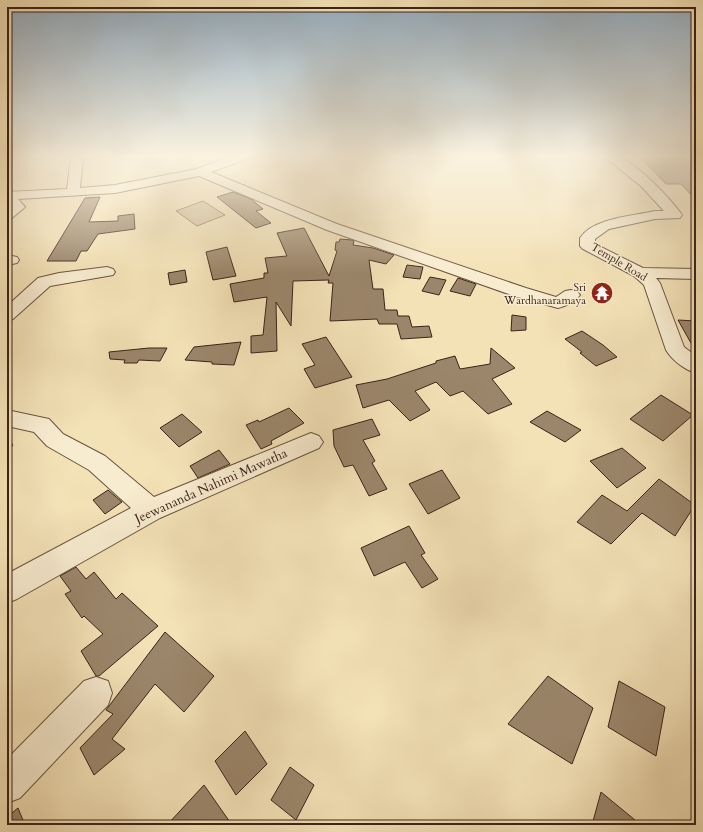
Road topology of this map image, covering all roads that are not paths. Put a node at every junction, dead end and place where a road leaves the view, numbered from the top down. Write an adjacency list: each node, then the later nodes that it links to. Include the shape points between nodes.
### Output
1 (9, 196): 4 (street, via 18,207)
2 (257, 196): 8 (street, via 332,227 520,292 558,303)
3 (659, 196): 6 (street, Temple Road, via 675,215 655,215 604,226 587,238 588,246)
4 (7, 214)
5 (108, 272): 9 (street, via 44,282)
6 (640, 273): 7 (street); 10 (street, Temple Road, via 652,283 676,350)
7 (696, 274)
8 (571, 295)
9 (7, 315)
10 (696, 366)
11 (7, 418): 13 (street, via 40,425 55,440 97,463)
12 (310, 442): 13 (street, Jeewananda Nahimi Mawatha)
13 (151, 510): 14 (street, Jeewananda Nahimi Mawatha)
14 (7, 590)
15 (96, 693): 16 (street)
16 (7, 785)

